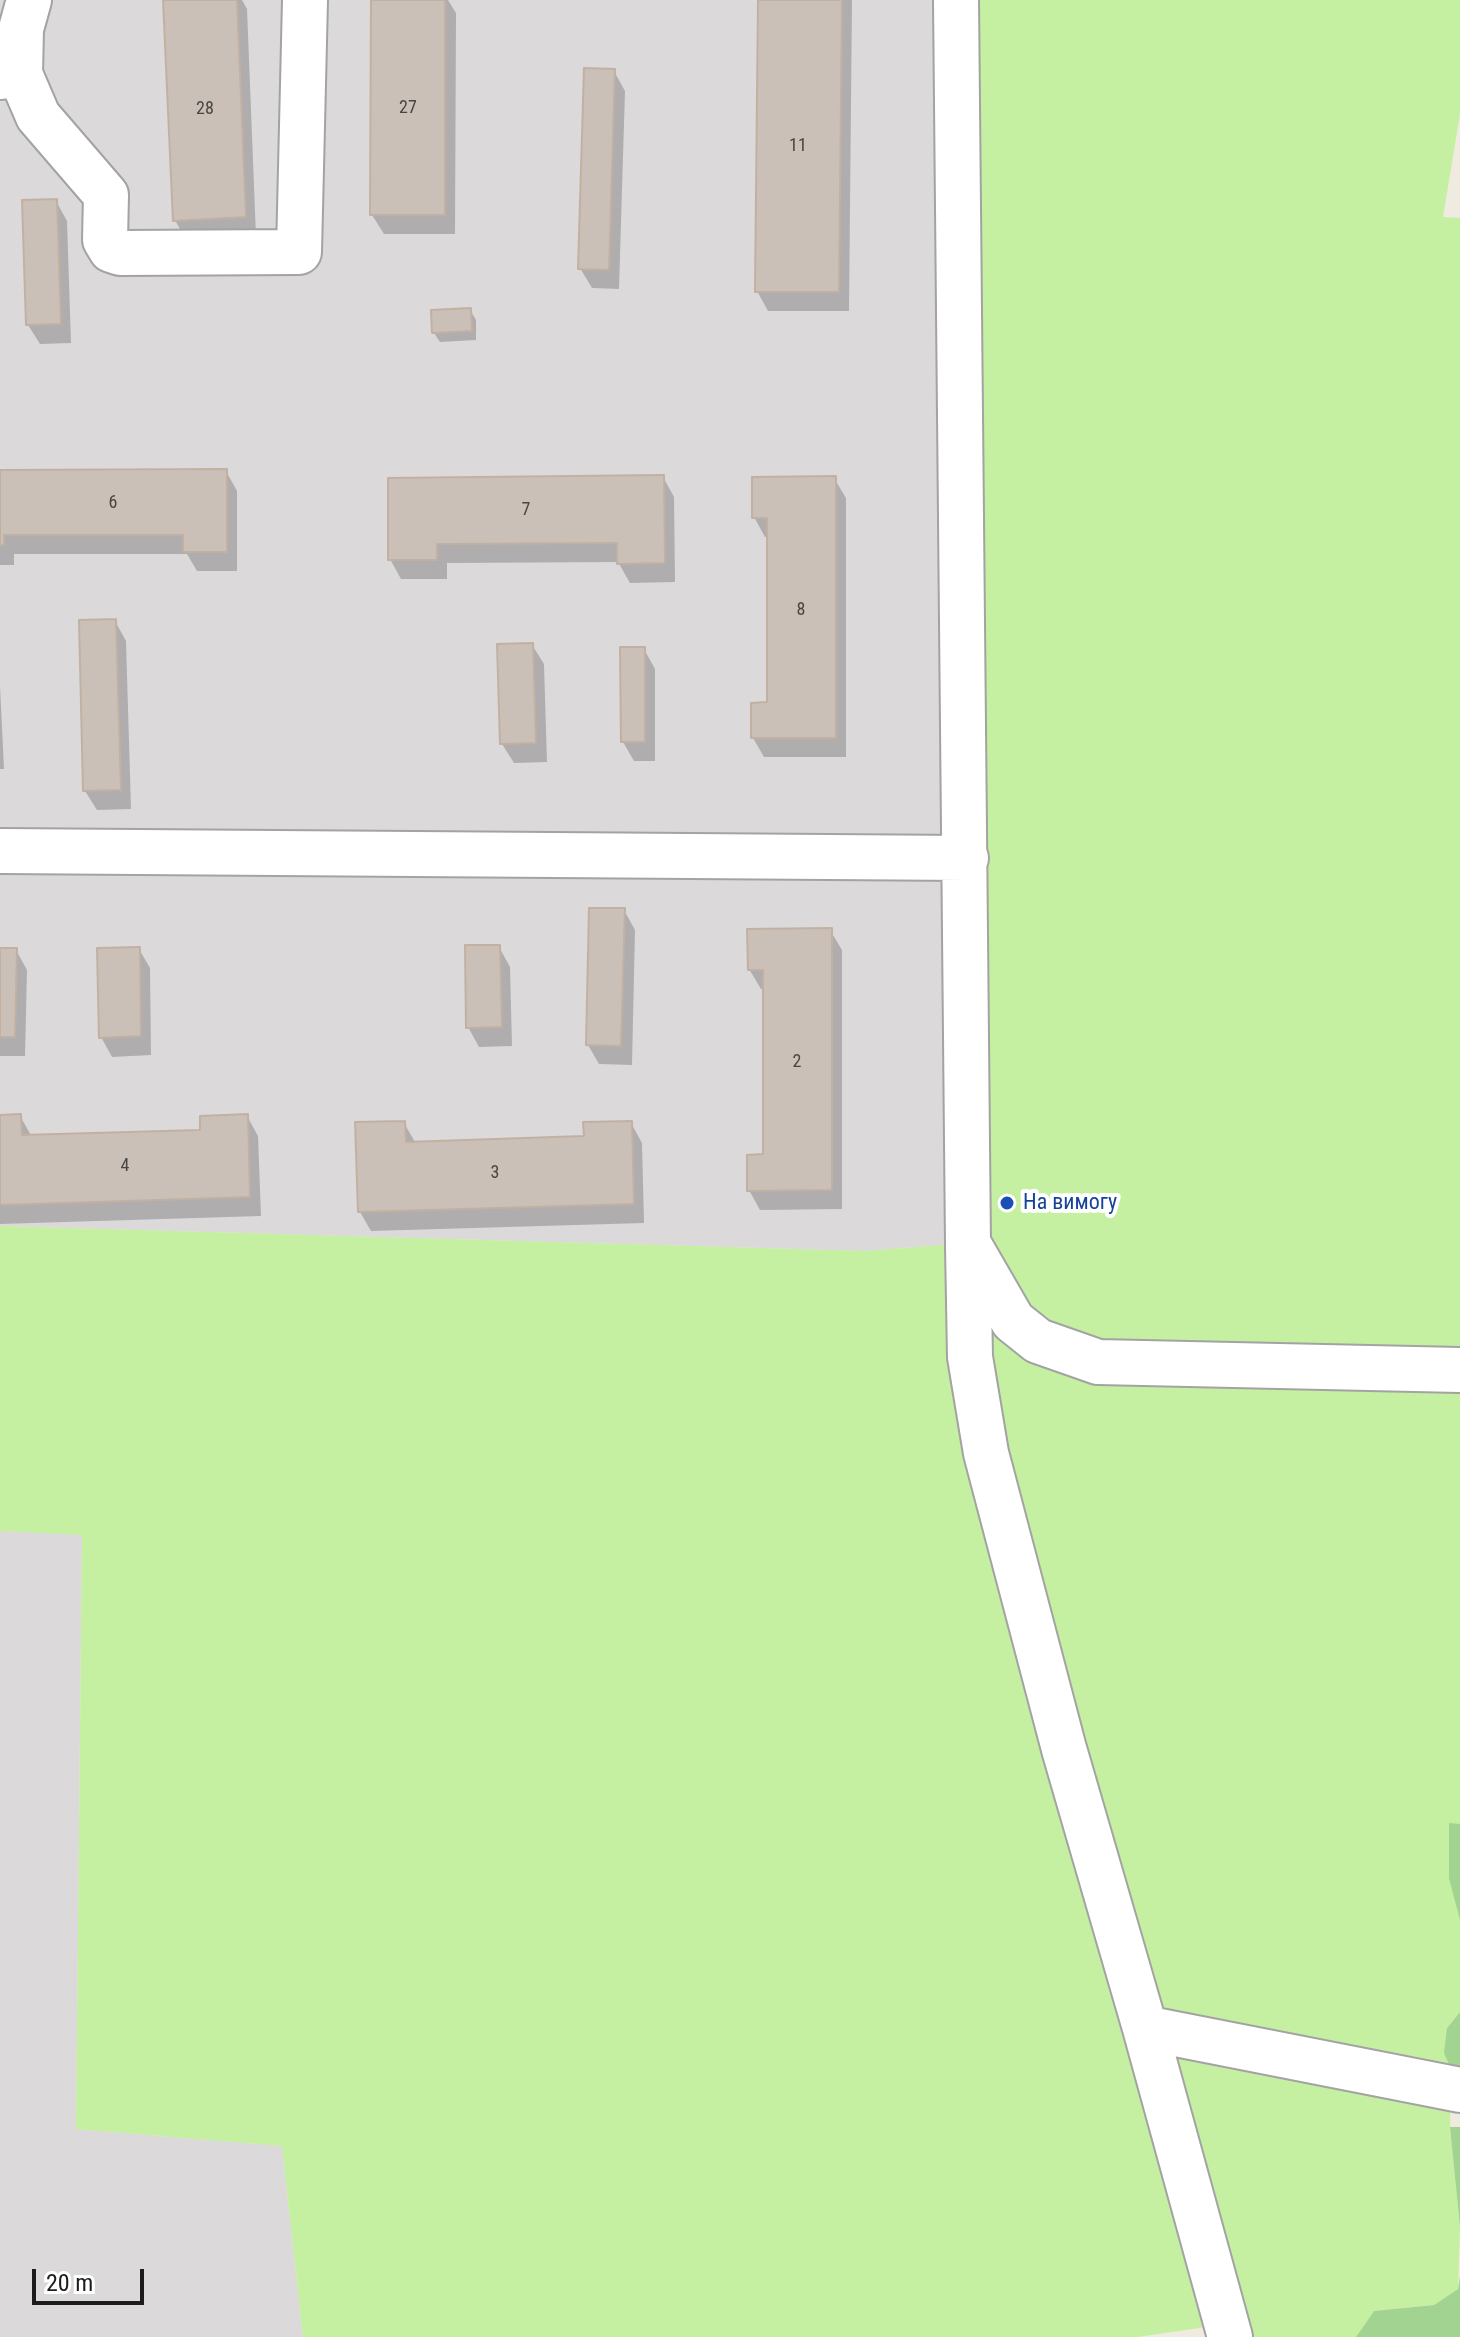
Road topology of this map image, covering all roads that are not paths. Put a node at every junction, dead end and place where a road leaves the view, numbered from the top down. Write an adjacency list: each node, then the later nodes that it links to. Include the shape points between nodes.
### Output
1 (29, 0): 4 (street)
2 (305, 0): 4 (street, via 299,252 111,250 105,240 106,195)
3 (956, 0): 6 (street)
4 (10, 76)
5 (0, 851): 6 (street)
6 (966, 858): 7 (street)
7 (968, 1243): 8 (street, via 1013,1321 1038,1341 1098,1362); 9 (street, via 970,1357 986,1453)
8 (1460, 1370)
9 (1145, 2028): 10 (street); 11 (street)
10 (1460, 2090)
11 (1230, 2337)

